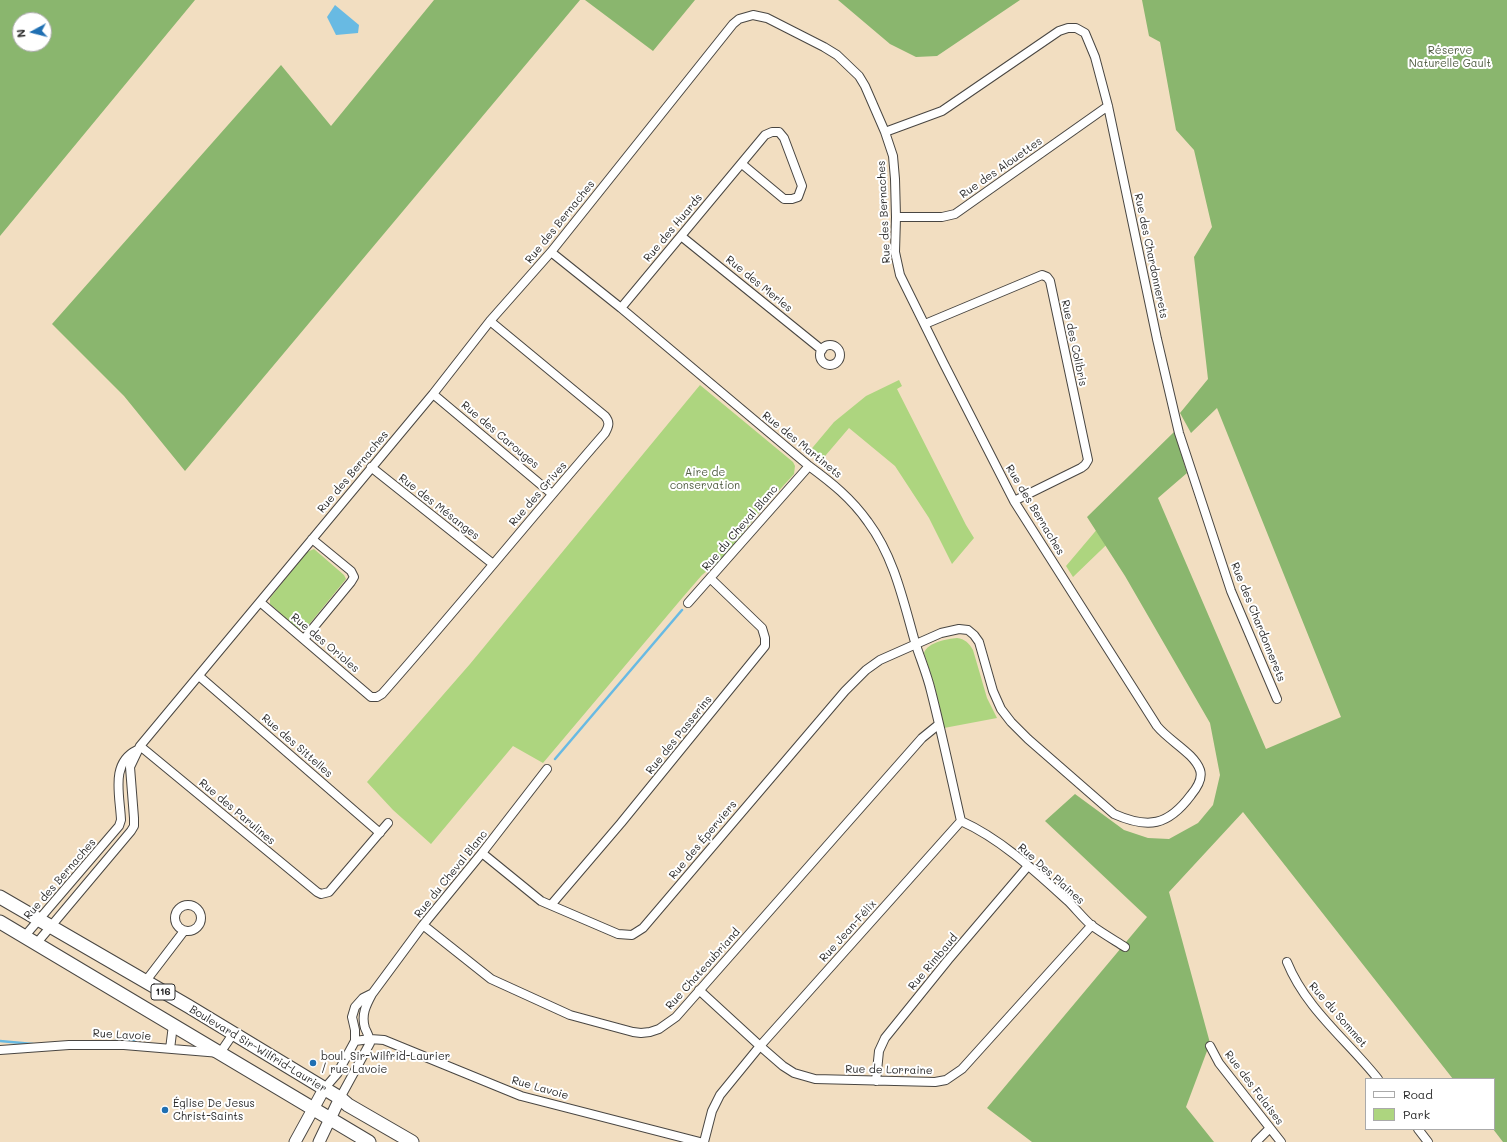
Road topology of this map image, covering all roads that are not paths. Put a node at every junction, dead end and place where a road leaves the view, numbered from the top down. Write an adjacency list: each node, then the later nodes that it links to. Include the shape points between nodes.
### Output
1 (1108, 106): 2 (street, Rue des Chardonnerets, via 1095,57 1085,33 1076,28 1068,28 1059,31 942,112); 4 (street, Rue des Alouettes, via 956,214 942,217); 25 (street, Rue des Chardonnerets, via 1179,433 1231,591)
2 (885, 132): 4 (street, Rue des Bernaches, via 894,164); 6 (street, Rue des Bernaches, via 865,86 837,55 767,18 753,15 739,19)
3 (742, 164): 3 (street, Rue des Huards, via 765,135 779,132 784,138 802,186 798,197 784,199); 5 (street, Rue des Huards)
4 (896, 217): 9 (street, Rue des Bernaches, via 897,264)
5 (681, 236): 7 (street, Rue des Huards); 10 (street, Rue des Merles)
6 (551, 252): 7 (street, Rue des Martinets); 8 (street, Rue des Bernaches)
7 (621, 308): 12 (street, Rue des Martinets)
8 (490, 321): 11 (street, Rue des Bernaches); 14 (street, Rue des Grives, via 609,421 605,433)
9 (925, 324): 15 (street, Rue des Bernaches); 15 (street, Rue des Colibris, via 1042,275 1050,281 1088,460 1081,468)
10 (822, 350)
11 (433, 394): 13 (street, Rue des Bernaches); 14 (street, Rue des Carouges)
12 (809, 466): 18 (street, Rue du Cheval Blanc); 22 (street, Rue des Martinets, via 838,488 856,507 881,543 893,568)
13 (371, 467): 16 (street, Rue des Bernaches); 17 (street, Rue des Mésanges)
14 (552, 494): 17 (street, Rue des Grives)
15 (1014, 501): 22 (street, Rue des Bernaches, via 1157,726 1197,764 1200,772 1197,788 1186,803 1163,820 1137,823 1114,814 1028,739 1001,710 994,696 979,642 974,635 968,630 959,629 941,633)
16 (312, 539): 19 (street, Rue des Bernaches); 21 (street, via 351,571 354,577)
17 (493, 564): 24 (street, Rue des Grives, via 422,650)
18 (710, 578): 20 (street, Rue du Cheval Blanc); 37 (street, Rue des Passerins, via 762,628 765,646)
19 (260, 602): 21 (street, Rue des Orioles); 23 (street, Rue des Bernaches)
20 (688, 603)
21 (304, 638): 24 (street, Rue des Orioles, via 371,697)
22 (916, 644): 26 (street, Rue des Martinets, via 931,690); 37 (street, Rue des Éperviers, via 880,660 845,691 639,931 632,935 618,934)
23 (199, 676): 27 (street, Rue des Bernaches); 31 (street, Rue des Sittelles)
24 (377, 697)
25 (1277, 699)
26 (938, 725): 29 (street); 49 (street, Rue Chateaubriand, via 922,738)
27 (139, 748): 31 (street, Rue des Parulines, via 321,894 329,892); 32 (street, Rue des Bernaches, via 129,754 120,768 118,777 121,820 120,826); 33 (street, Rue des Bernaches, via 130,767 134,826)
28 (547, 769): 34 (street, Rue du Cheval Blanc)
29 (961, 821): 35 (street, Rue Des Plaines, via 992,837); 55 (street, Rue Jean-Félix)
30 (388, 823): 31 (street)
31 (380, 832)
32 (112, 835): 33 (street, Rue des Bernaches); 38 (street, Rue des Bernaches)
33 (121, 843): 42 (street, Rue des Bernaches)
34 (482, 853): 37 (street, Rue des Éperviers, via 541,901); 40 (street, Rue du Cheval Blanc)
35 (1028, 866): 41 (street, Rue Des Plaines); 61 (street, Rue Rimbaud, via 885,1038 879,1051)
36 (0, 897): 38 (main road, Boulevard Sir-Wilfrid-Laurier / 116)
37 (551, 905)
38 (39, 920): 42 (main road, Boulevard Sir-Wilfrid-Laurier / 116); 44 (street, Rue des Bernaches)
39 (0, 922): 44 (main road, Boulevard Sir-Wilfrid-Laurier / 116)
40 (423, 925): 49 (street, Rue Chateaubriand, via 491,979 570,1015 633,1032 650,1032 667,1024); 50 (street, Rue du Cheval Blanc)
41 (1092, 925): 46 (street, Rue Des Plaines); 61 (street, Rue de Lorraine, via 953,1076 935,1082)
42 (50, 926): 45 (street, Rue des Bernaches); 48 (main road, Boulevard Sir-Wilfrid-Laurier / 116)
43 (184, 931): 48 (street)
44 (24, 937): 45 (main road, Boulevard Sir-Wilfrid-Laurier / 116)
45 (36, 944): 51 (main road, Boulevard Sir-Wilfrid-Laurier / 116)
46 (1125, 947)
47 (1287, 962): 60 (street, Rue du Sommet, via 1293,978 1306,998)
48 (145, 982): 52 (main road, Boulevard Sir-Wilfrid-Laurier / 116)
49 (699, 990): 55 (street, Rue de Lorraine)
50 (372, 994): 53 (street, Rue du Cheval Blanc, via 366,1004 363,1019); 54 (street, Rue du Cheval Blanc, via 359,1003 352,1012)
51 (173, 1025): 57 (street); 59 (main road, Boulevard Sir-Wilfrid-Laurier / 116)
52 (233, 1034): 59 (street); 62 (main road, Boulevard Sir-Wilfrid-Laurier / 116)
53 (370, 1039): 54 (street, Rue Lavoie); 63 (street, via 368,1048); 72 (street, Rue Lavoie, via 393,1043 521,1096)
54 (355, 1041): 62 (street, via 337,1074)
55 (760, 1046): 61 (street, Rue de Lorraine, via 794,1073 815,1079); 73 (street, Rue Jean-Félix, via 720,1095 712,1111)
56 (1210, 1046): 66 (street, Rue des Falaises, via 1219,1063)
57 (170, 1049): 58 (street, Rue Lavoie, via 124,1045 69,1045); 59 (street, Rue Lavoie)
58 (0, 1050)
59 (220, 1053): 64 (main road, Boulevard Sir-Wilfrid-Laurier / 116)
60 (1377, 1078)
61 (876, 1081)
62 (324, 1089): 63 (main road, Boulevard Sir-Wilfrid-Laurier / 116); 64 (street)
63 (340, 1098): 65 (street); 71 (main road, Boulevard Sir-Wilfrid-Laurier / 116)
64 (312, 1109): 65 (main road, Boulevard Sir-Wilfrid-Laurier / 116); 68 (street)
65 (330, 1119): 69 (street); 70 (main road, Boulevard Sir-Wilfrid-Laurier / 116)
66 (1270, 1128): 74 (street); 75 (street, Rue des Falaises)
67 (1419, 1130): 76 (street)
68 (295, 1142)
69 (319, 1142)
70 (369, 1142)
71 (412, 1142)
72 (700, 1142)
73 (704, 1142)
74 (1256, 1142)
75 (1281, 1142)
76 (1428, 1142)

